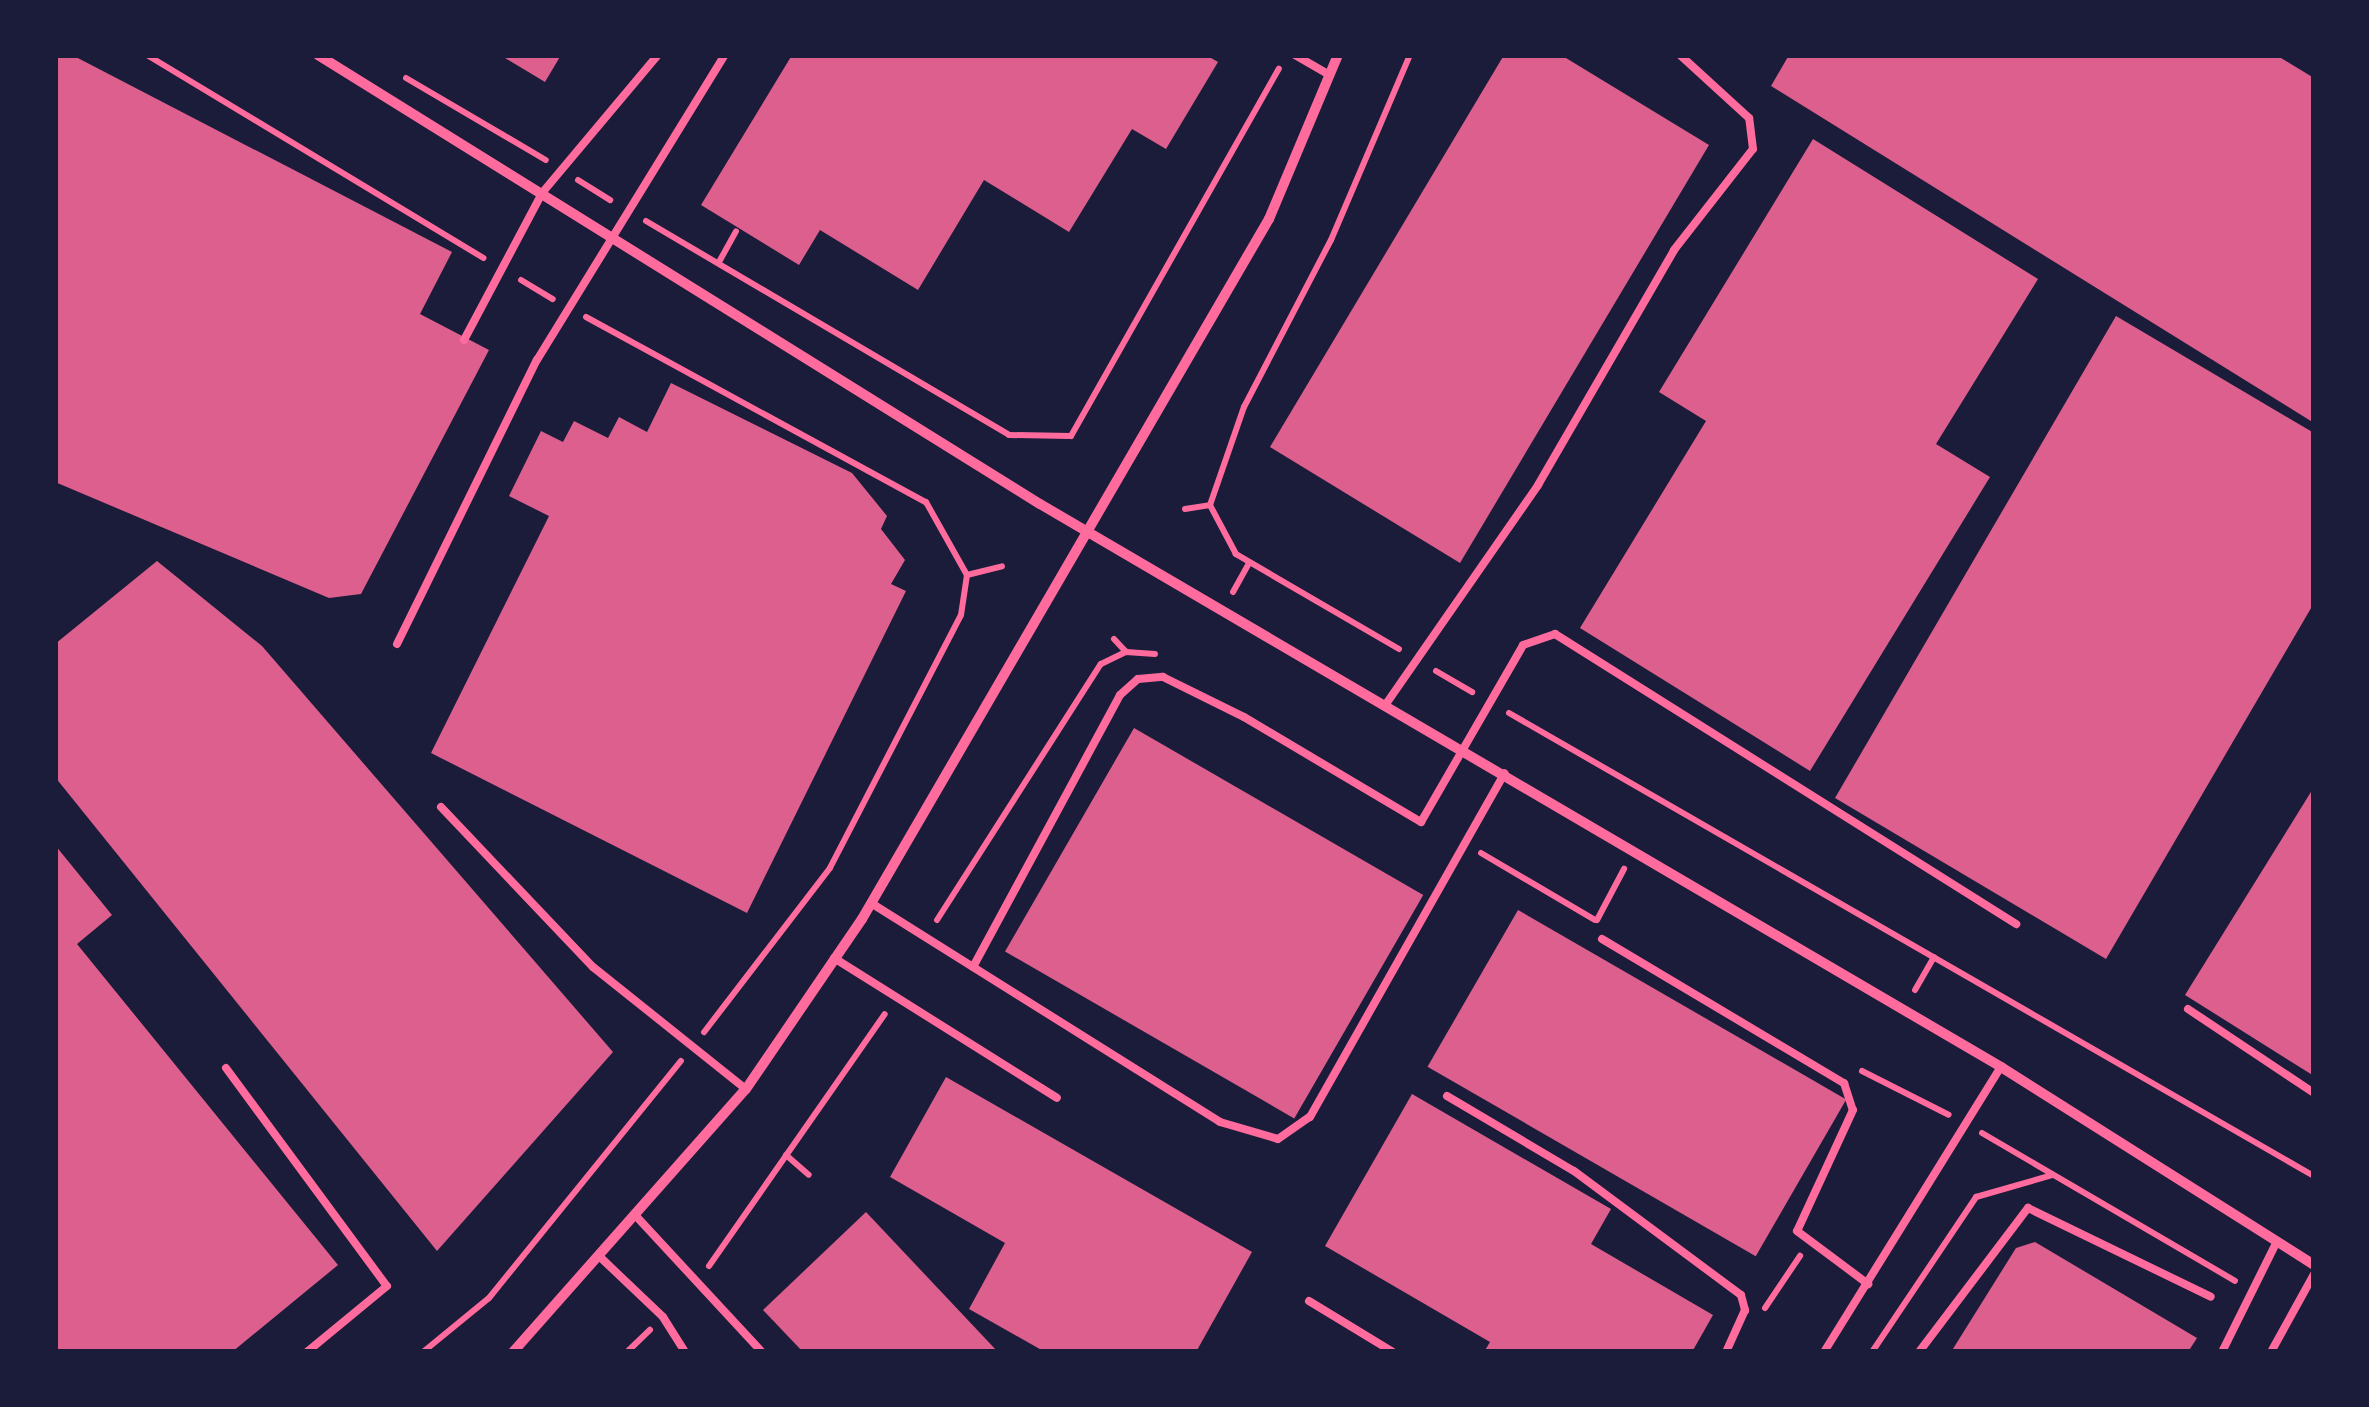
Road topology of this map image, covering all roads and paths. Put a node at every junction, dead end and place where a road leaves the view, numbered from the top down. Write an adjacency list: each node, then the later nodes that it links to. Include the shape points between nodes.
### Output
1 (147, 55): 18 (path)
2 (318, 55): 13 (street)
3 (658, 55): 12 (lane)
4 (725, 55): 14 (lane)
5 (1287, 55): 21 (path)
6 (1295, 55): 11 (lane)
7 (1338, 55): 11 (street)
8 (1410, 55): 23 (path, via 1331,240 1244,407)
9 (1680, 55): 33 (lane, via 1749,118 1753,149 1674,250 1538,485)
10 (386, 66): 12 (path)
11 (1329, 75): 25 (street, via 1269,219)
12 (562, 170): 13 (lane); 14 (path)
13 (542, 193): 16 (street); 18 (lane)
14 (626, 210): 16 (lane); 17 (path)
15 (736, 230): 17 (path)
16 (610, 238): 19 (lane); 25 (street)
17 (718, 262): 21 (path, via 1009,434)
18 (498, 266): 19 (path); 20 (lane)
19 (568, 307): 28 (path, via 926,502); 31 (lane)
20 (464, 340)
21 (1072, 436): 22 (path)
22 (1076, 448)
23 (1210, 505): 24 (path); 26 (path, via 1218,531)
24 (1184, 508)
25 (1084, 529): 29 (street); 41 (street)
26 (1249, 563): 29 (path); 33 (path)
27 (1002, 566): 28 (path)
28 (966, 575): 51 (path, via 961,615 830,868)
29 (1224, 608): 34 (street)
30 (1114, 638): 32 (path)
31 (397, 644)
32 (1126, 652)
33 (1418, 660): 34 (lane); 35 (path)
34 (1386, 704): 36 (street)
35 (1494, 704): 36 (lane); 43 (lane, via 1522,644 1555,634); 46 (path)
36 (1469, 752): 37 (street); 48 (lane, via 1418,821 1244,717 1162,676 1138,679 1120,694)
37 (1505, 773): 39 (lane); 40 (street)
38 (441, 808): 51 (lane, via 593,968)
39 (1465, 843): 42 (path); 48 (lane, via 1310,1117 1278,1139 1220,1122)
40 (1632, 852): 42 (path); 50 (street)
41 (871, 904): 47 (street); 48 (lane)
42 (1596, 921): 44 (path)
43 (2016, 924)
44 (1612, 930)
45 (1602, 940): 70 (lane, via 1844,1082 1854,1110 1797,1231)
46 (1934, 956): 50 (path); 63 (path)
47 (834, 958): 55 (street); 58 (lane)
48 (973, 967)
49 (2188, 1009): 56 (lane)
50 (1904, 1011): 53 (street)
51 (692, 1048): 55 (lane); 74 (path, via 489,1298)
52 (1849, 1065): 59 (path)
53 (2001, 1067): 59 (lane); 65 (street)
54 (226, 1068): 73 (lane, via 387,1286)
55 (746, 1089): 64 (street)
56 (2314, 1094)
57 (1446, 1096): 79 (lane, via 1574,1171 1741,1295 1744,1310)
58 (1057, 1098)
59 (1966, 1124): 61 (path); 70 (lane)
60 (786, 1156): 62 (path)
61 (2054, 1174): 69 (path); 81 (path, via 1976,1197)
62 (810, 1175)
63 (2314, 1176)
64 (636, 1216): 66 (street); 77 (lane)
65 (2276, 1243): 67 (street); 83 (lane)
66 (599, 1256): 75 (street); 76 (lane, via 663,1316)
67 (2314, 1265)
68 (2314, 1274): 84 (lane)
69 (2240, 1283)
70 (1868, 1284): 80 (lane)
71 (2211, 1298): 82 (lane, via 2028,1208)
72 (1309, 1301): 78 (lane)
73 (307, 1352)
74 (423, 1352)
75 (513, 1352)
76 (684, 1352)
77 (762, 1352)
78 (1393, 1352)
79 (1726, 1352)
80 (1824, 1352)
81 (1872, 1352)
82 (1919, 1352)
83 (2222, 1352)
84 (2271, 1352)

